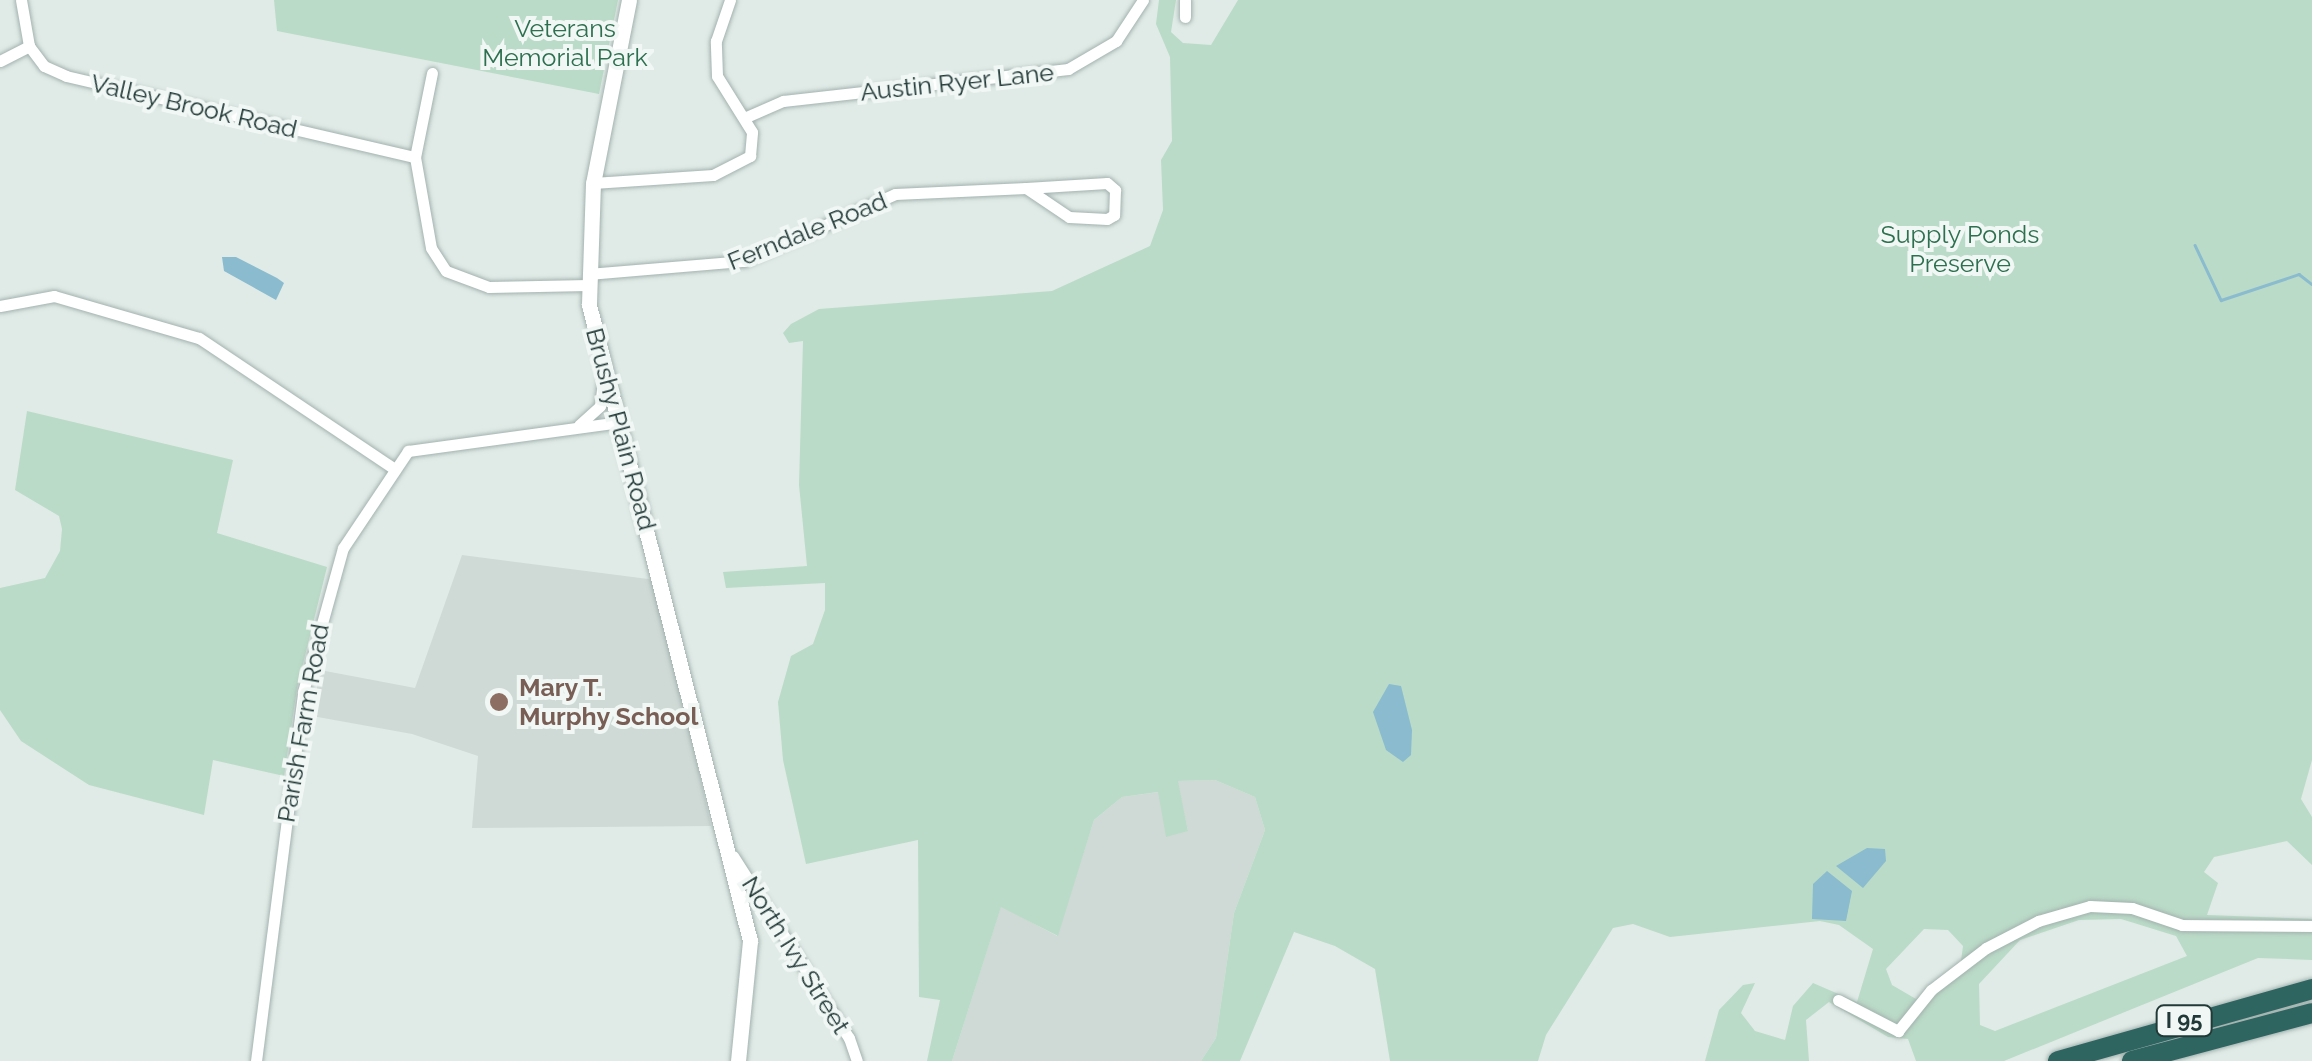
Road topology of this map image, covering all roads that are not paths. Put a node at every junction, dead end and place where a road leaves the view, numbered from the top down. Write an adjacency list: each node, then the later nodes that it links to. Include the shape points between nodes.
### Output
1 (22, 0): 7 (street)
2 (629, 0): 12 (main road, Brushy Plain Road)
3 (730, 0): 10 (street, via 716,41 717,76)
4 (1143, 0): 10 (street, Austin Ryer Lane, via 1116,40 1068,69 783,101)
5 (1185, 0): 6 (street)
6 (1185, 17)
7 (29, 46): 8 (street); 11 (street, Valley Brook Road, via 44,66 66,76)
8 (0, 61)
9 (432, 73): 11 (street)
10 (744, 118): 12 (street, via 754,145 732,170)
11 (415, 157): 14 (street, Ferndale Road, via 431,248 446,272 489,286)
12 (592, 183): 14 (main road, Brushy Plain Road)
13 (1026, 188): 13 (street, Ferndale Road, via 1107,183 1115,190 1114,215 1069,217); 14 (street, Ferndale Road, via 895,194 744,261)
14 (588, 279): 16 (main road, Brushy Plain Road)
15 (0, 306): 19 (street, via 54,296 199,338)
16 (604, 373): 17 (main road, Brushy Plain Road); 18 (street, via 600,406)
17 (620, 422): 18 (street, Parish Farm Road); 20 (main road, Brushy Plain Road)
18 (571, 429): 19 (street, Parish Farm Road, via 422,445)
19 (394, 469): 25 (street, Parish Farm Road, via 343,548 308,674)
20 (730, 852): 26 (main road, Brushy Plain Road, via 750,941); 27 (street, North Ivy Street, via 849,1038)
21 (2312, 926): 23 (street, via 2182,926 2132,908 2090,906 1986,948 1931,990 1898,1031)
22 (2312, 989): 28 (highway, I 95)
23 (1838, 1000)
24 (2312, 1013): 29 (highway, I 95)
25 (256, 1061)
26 (738, 1061)
27 (857, 1061)
28 (2058, 1061)
29 (2132, 1061)

